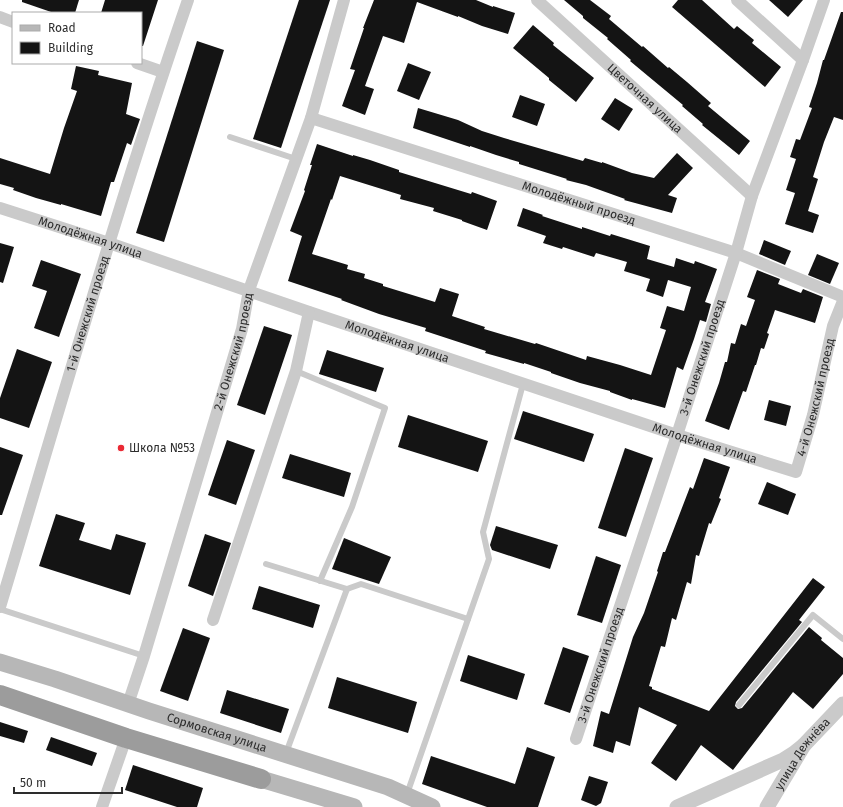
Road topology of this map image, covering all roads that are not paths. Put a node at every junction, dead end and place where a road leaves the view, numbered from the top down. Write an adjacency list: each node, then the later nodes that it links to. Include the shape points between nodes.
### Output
1 (188, 0): 10 (street, 1-й Онежский проезд)
2 (344, 0): 11 (street, 2-й Онежский проезд)
3 (537, 0): 14 (street, Цветочная улица)
4 (737, 0): 8 (street)
5 (824, 0): 8 (street, 3-й Онежский проезд)
6 (0, 17): 7 (street)
7 (12, 22)
8 (803, 60): 14 (street, 3-й Онежский проезд)
9 (139, 64): 10 (street)
10 (164, 72): 16 (street, 1-й Онежский проезд)
11 (311, 118): 13 (street, 2-й Онежский проезд); 17 (street, Молодёжный проезд)
12 (230, 137): 13 (lane)
13 (296, 159): 18 (street, 2-й Онежский проезд)
14 (752, 196): 17 (street, 3-й Онежский проезд)
15 (0, 208): 16 (street, Молодёжная улица)
16 (109, 243): 18 (street, Молодёжная улица); 29 (street, 1-й Онежский проезд)
17 (736, 253): 19 (street, Молодёжный проезд); 24 (street, 3-й Онежский проезд)
18 (249, 290): 21 (street, Молодёжная улица); 33 (street, 2-й Онежский проезд, via 242,330)
19 (843, 297)
20 (843, 301): 25 (street, 4-й Онежский проезд, via 833,326 814,415)
21 (309, 312): 22 (street); 23 (street, Молодёжная улица)
22 (296, 371): 27 (lane, via 385,408 352,507); 31 (street)
23 (523, 384): 24 (street, Молодёжная улица); 30 (lane, via 483,532 489,559)
24 (677, 435): 25 (street, Молодёжная улица); 40 (street, 3-й Онежский проезд)
25 (796, 472)
26 (266, 564): 27 (lane)
27 (320, 581): 28 (lane)
28 (348, 589): 30 (lane, via 361,584); 42 (lane)
29 (0, 608): 33 (lane)
30 (468, 619): 44 (lane)
31 (213, 620)
32 (842, 637): 37 (lane, via 813,615)
33 (144, 656): 36 (street, 2-й Онежский проезд)
34 (0, 662): 36 (main road, Сормовская улица)
35 (0, 695): 39 (highway)
36 (128, 704): 42 (main road, Сормовская улица)
37 (739, 704)
38 (843, 704): 41 (street, улица Дежнёва)
39 (126, 738): 43 (highway); 45 (street)
40 (576, 739)
41 (804, 745): 48 (street, via 783,760); 49 (street, улица Дежнёва)
42 (285, 755): 44 (main road, Сормовская улица, via 388,787)
43 (261, 779): 46 (main road)
44 (405, 801): 47 (main road, Сормовская улица)
45 (102, 807)
46 (354, 807)
47 (432, 807)
48 (677, 807)
49 (767, 807)

